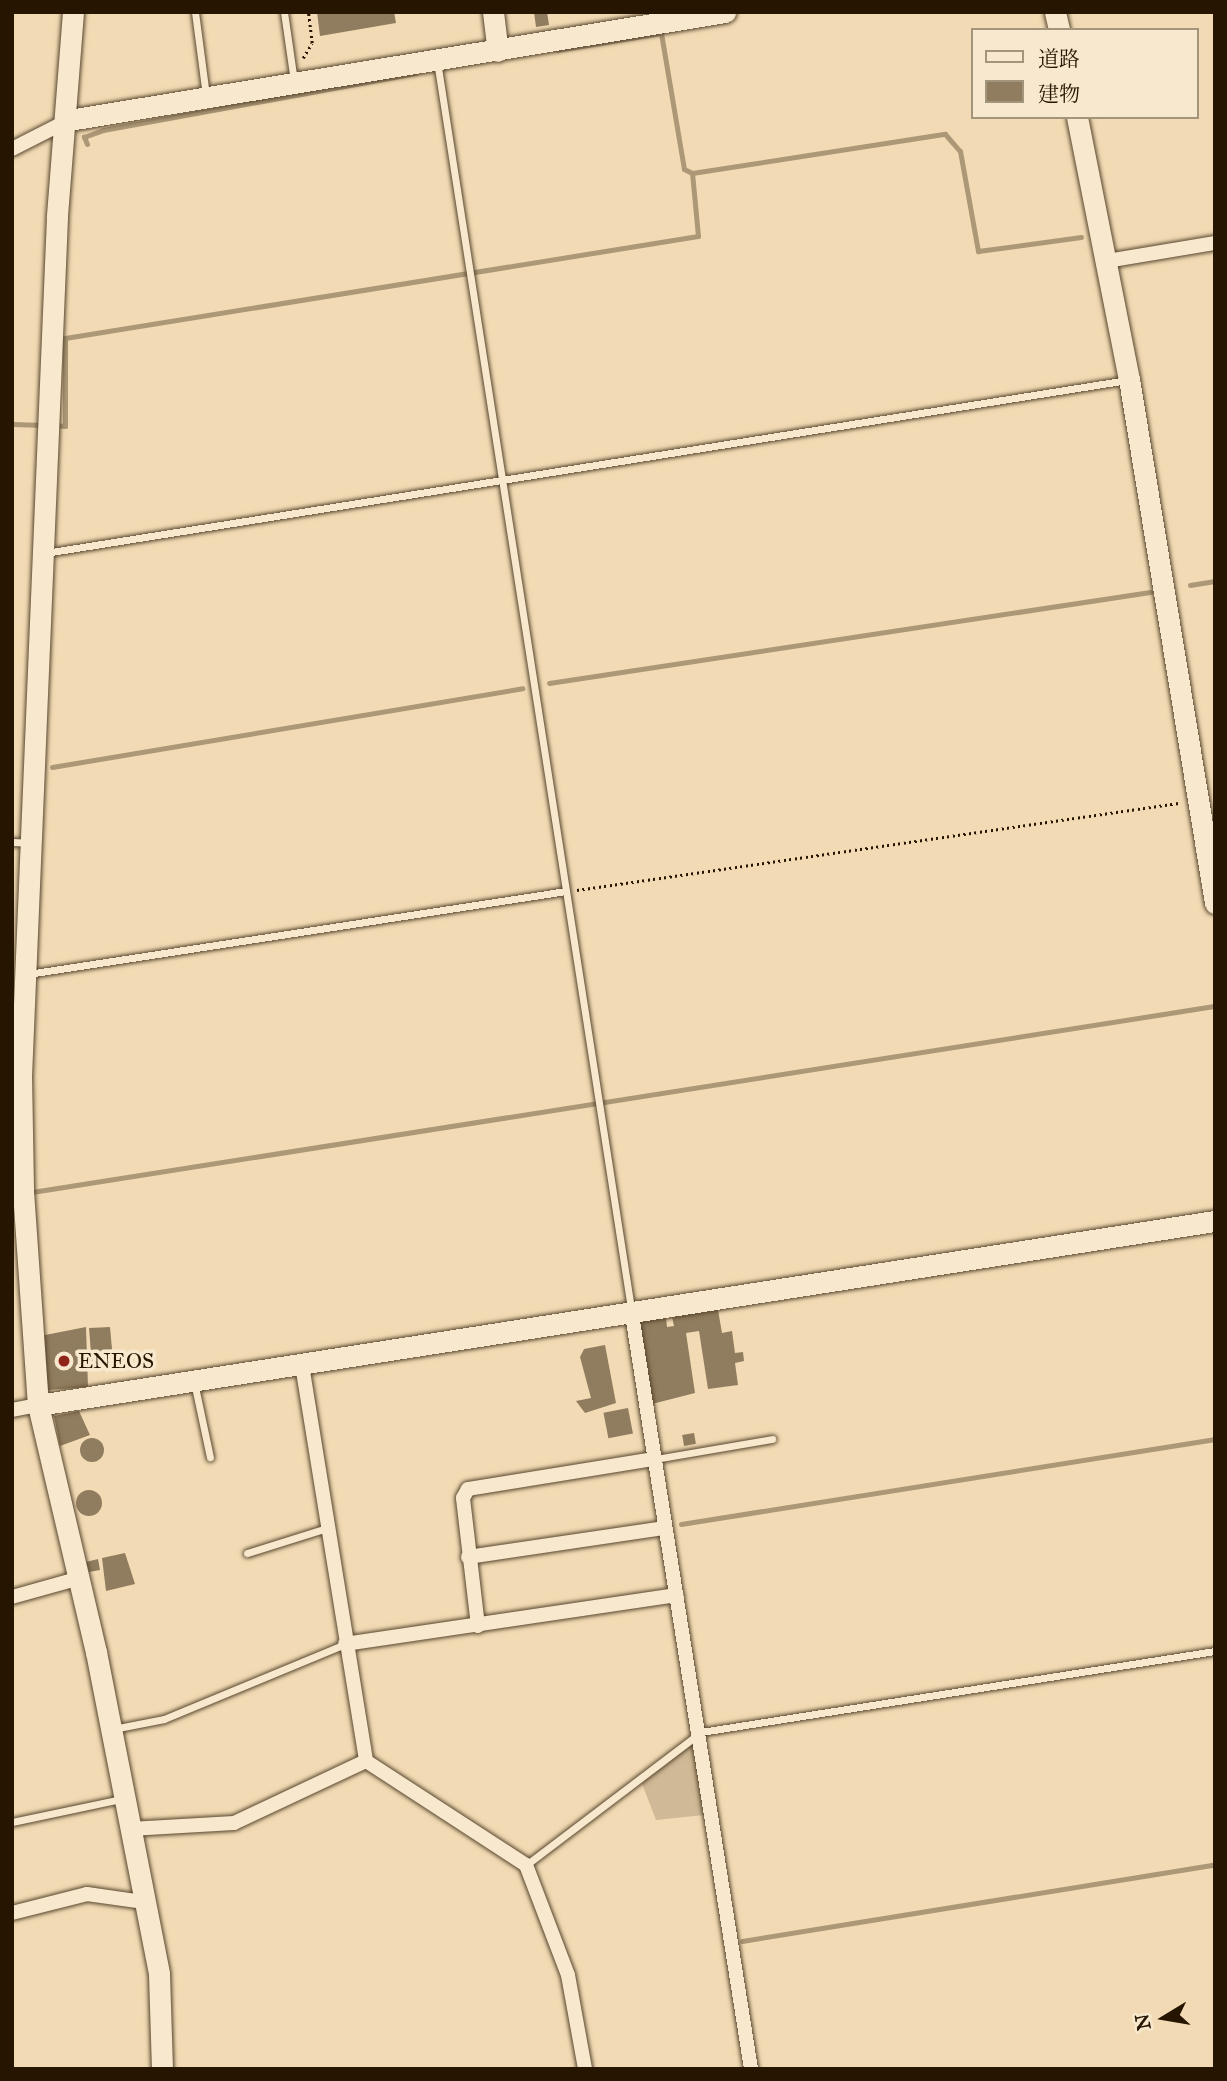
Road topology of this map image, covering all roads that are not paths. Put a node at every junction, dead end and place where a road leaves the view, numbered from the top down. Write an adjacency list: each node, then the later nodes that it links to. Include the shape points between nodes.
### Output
1 (73, 12): 11 (street)
2 (195, 12): 9 (lane)
3 (284, 12): 8 (lane)
4 (493, 12): 6 (street)
5 (725, 12): 6 (street)
6 (498, 51): 7 (street)
7 (437, 61): 8 (street); 16 (lane)
8 (294, 79): 9 (street)
9 (207, 99): 11 (street)
10 (1077, 119): 14 (street)
11 (69, 120): 12 (street); 17 (street, via 57,217)
12 (12, 149)
13 (1215, 243): 14 (street)
14 (1107, 261): 15 (street)
15 (1129, 379): 16 (lane); 18 (street)
16 (504, 477): 17 (lane); 20 (lane)
17 (46, 554): 19 (street)
18 (1210, 798): 21 (street)
19 (23, 843): 22 (street)
20 (566, 891): 22 (lane); 25 (lane)
21 (1215, 903)
22 (27, 974): 23 (street)
23 (17, 1179): 28 (street)
24 (1215, 1221): 25 (street)
25 (632, 1315): 26 (street); 32 (street)
26 (302, 1365): 27 (street); 33 (street)
27 (194, 1382): 28 (street); 31 (lane)
28 (38, 1405): 29 (street); 37 (street)
29 (12, 1410)
30 (772, 1440): 32 (lane)
31 (210, 1457)
32 (654, 1459): 34 (street); 36 (street, via 468,1489 463,1498)
33 (327, 1528): 35 (lane); 41 (street)
34 (665, 1528): 36 (street); 38 (street)
35 (247, 1553)
36 (468, 1558): 40 (street)
37 (80, 1578): 39 (street); 43 (street)
38 (676, 1595): 40 (street); 44 (street)
39 (12, 1597)
40 (478, 1626): 41 (street)
41 (345, 1644): 43 (lane, via 164,1719); 45 (street)
42 (1215, 1651): 44 (lane)
43 (109, 1729): 46 (street)
44 (701, 1732): 49 (lane); 54 (street)
45 (366, 1761): 48 (street, via 234,1824); 49 (street)
46 (123, 1799): 47 (lane); 48 (street)
47 (12, 1822)
48 (130, 1829): 50 (street)
49 (526, 1865): 53 (street, via 568,1975)
50 (144, 1902): 51 (street, via 87,1894); 52 (street, via 159,1974)
51 (12, 1913)
52 (162, 2069)
53 (584, 2069)
54 (751, 2069)

